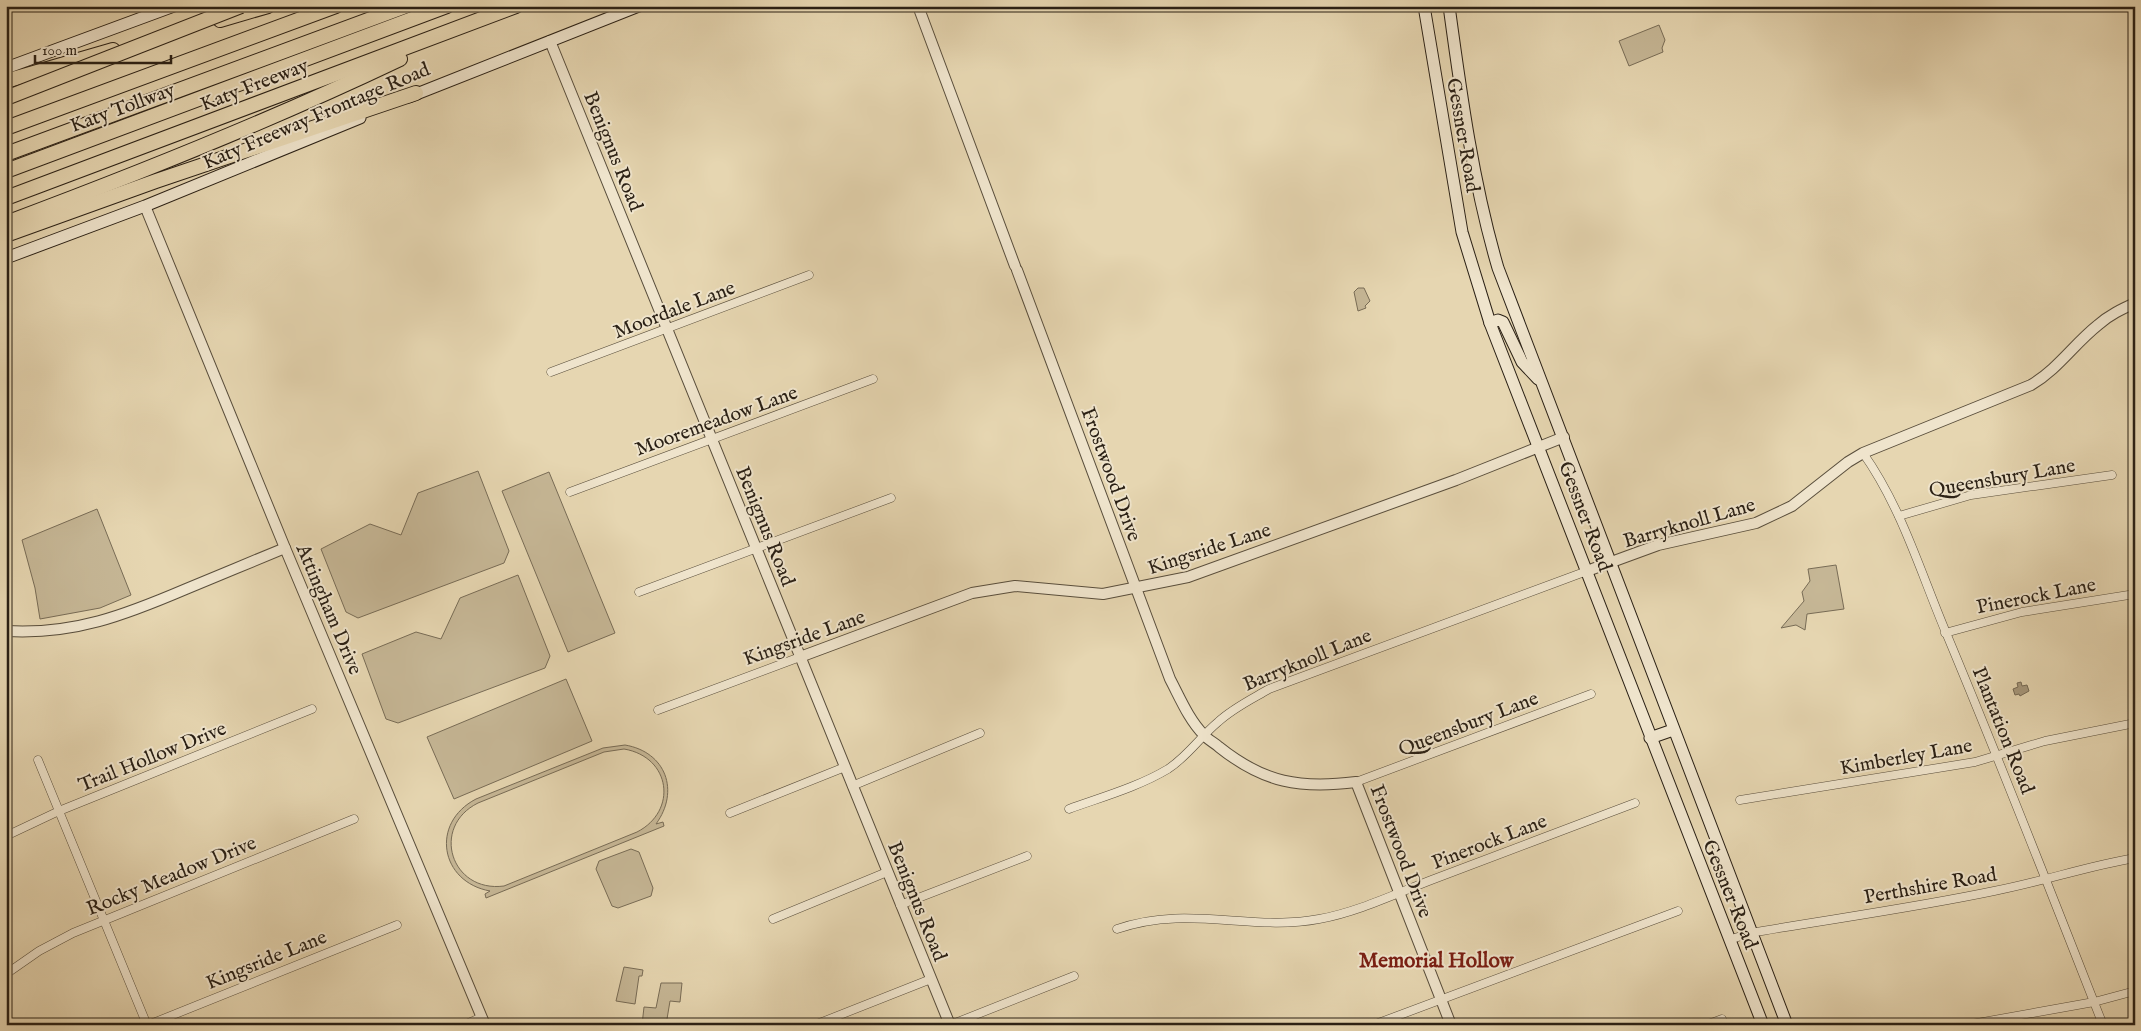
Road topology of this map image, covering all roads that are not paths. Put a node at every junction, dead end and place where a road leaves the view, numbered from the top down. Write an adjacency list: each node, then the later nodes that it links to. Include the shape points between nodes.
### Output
1 (174, 6): 14 (main road)
2 (241, 6): 17 (highway, bridge)
3 (268, 6): 15 (highway)
4 (336, 6): 18 (highway)
5 (406, 6): 19 (highway, Katy Tollway)
6 (447, 6): 20 (highway, Katy Tollway)
7 (516, 6): 12 (highway, Katy Freeway)
8 (640, 6): 13 (main road, Katy Freeway Frontage Road)
9 (918, 6): 45 (street, Frostwood Drive)
10 (1424, 6): 28 (main road, Gessner Road, via 1462,232)
11 (1448, 6): 32 (main road, Gessner Road, via 1484,222 1498,268)
12 (495, 14): 21 (highway, Katy Freeway); 23 (highway, via 333,90 131,176)
13 (550, 40): 16 (main road, Katy Freeway Frontage Road); 29 (street, Benignus Road)
14 (6, 68)
15 (6, 80)
16 (416, 93): 22 (main road, Katy Freeway Frontage Road); 24 (highway)
17 (6, 98)
18 (6, 128)
19 (6, 154)
20 (6, 171)
21 (6, 198)
22 (145, 206): 25 (main road, Katy Freeway Frontage Road); 41 (street, Attingham Drive)
23 (6, 223)
24 (6, 235)
25 (6, 258)
26 (809, 275): 29 (street, Moordale Lane)
27 (2135, 303): 36 (street, Barryknoll Lane, via 2098,325 2060,364 2031,385)
28 (1490, 323): 32 (main road, via 1503,322 1522,362); 35 (main road, Gessner Road)
29 (668, 329): 30 (street, Moordale Lane); 34 (street, Benignus Road)
30 (551, 372)
31 (873, 379): 34 (street, Mooremeadow Lane)
32 (1543, 384): 33 (main road, Gessner Road)
33 (1564, 437): 35 (street, Kingsride Lane); 43 (main road, Gessner Road)
34 (712, 438): 38 (street, Mooremeadow Lane); 42 (street, Benignus Road)
35 (1539, 448): 44 (main road, Gessner Road); 45 (street, Kingsride Lane, via 1210,570)
36 (1863, 454): 40 (street, Plantation Road, via 1879,476); 43 (street, Barryknoll Lane, via 1792,506 1756,523 1658,546)
37 (2112, 475): 40 (street, Queensbury Lane, via 1971,495)
38 (570, 492)
39 (891, 498): 42 (street)
40 (1899, 516): 49 (street, Plantation Road)
41 (285, 548): 48 (street, via 104,621 68,629); 91 (street, Attingham Drive)
42 (756, 549): 46 (street); 50 (street, Benignus Road)
43 (1610, 563): 44 (street, Barryknoll Lane); 55 (main road, Gessner Road)
44 (1587, 572): 57 (street, Barryknoll Lane, via 1269,689 1234,710); 58 (main road, Gessner Road)
45 (1136, 588): 50 (street, Kingsride Lane, via 1103,594 1043,587 996,588 972,593); 57 (street, Frostwood Drive, via 1170,679)
46 (640, 592)
47 (2135, 594): 49 (street, Pinerock Lane, via 2022,612)
48 (6, 631)
49 (1945, 633): 59 (street, Plantation Road)
50 (800, 658): 53 (street, Kingsride Lane); 61 (street, Benignus Road)
51 (1591, 694): 62 (street, Queensbury Lane)
52 (312, 709): 67 (street, Trail Hollow Drive)
53 (658, 710)
54 (2135, 723): 59 (street, Kimberley Lane, via 2045,741)
55 (1673, 730): 58 (main road); 82 (main road, Gessner Road)
56 (980, 733): 63 (street)
57 (1204, 736): 62 (street, Frostwood Drive, via 1239,763 1283,781 1307,786); 66 (street, Barryknoll Lane, via 1188,754 1168,768 1139,783)
58 (1650, 738): 83 (main road, Gessner Road)
59 (1998, 755): 64 (street, Kimberley Lane, via 1975,762); 74 (street, Plantation Road)
60 (38, 760): 67 (street)
61 (845, 768): 63 (street, Benignus Road); 68 (street)
62 (1356, 782): 75 (street, Frostwood Drive)
63 (852, 786): 73 (street, Benignus Road)
64 (1740, 800)
65 (1635, 803): 75 (street, Pinerock Lane)
66 (1069, 809)
67 (58, 811): 70 (street, Trail Hollow Drive); 79 (street)
68 (730, 813)
69 (354, 819): 79 (street, Rocky Meadow Drive)
70 (6, 836)
71 (1027, 856): 76 (street)
72 (2135, 858): 74 (street, Perthshire Road, via 2099,864)
73 (887, 872): 76 (street, Benignus Road); 78 (street)
74 (2046, 880): 82 (street, Perthshire Road); 89 (street, Plantation Road)
75 (1398, 893): 81 (street, Pinerock Lane, via 1320,919 1294,922 1170,918 1137,922); 88 (street, Frostwood Drive)
76 (900, 905): 86 (street, Benignus Road)
77 (1678, 911): 88 (street)
78 (774, 919)
79 (103, 920): 84 (street, Rocky Meadow Drive, via 38,952); 93 (street)
80 (397, 925): 93 (street, Kingsride Lane)
81 (1117, 929)
82 (1750, 933): 83 (street, Perthshire Road); 100 (main road, Gessner Road)
83 (1729, 940): 99 (main road, Gessner Road)
84 (6, 974)
85 (1074, 976): 95 (street)
86 (931, 979): 92 (street); 95 (street, Benignus Road)
87 (2135, 991): 89 (street)
88 (1441, 1000): 96 (street); 97 (street, Frostwood Drive)
89 (2094, 1002): 101 (street); 102 (street, Plantation Road)
90 (1722, 1019): 98 (street)
91 (484, 1021): 94 (street)
92 (817, 1024)
93 (148, 1025)
94 (464, 1025)
95 (950, 1025)
96 (1373, 1025)
97 (1451, 1025)
98 (1706, 1025)
99 (1763, 1025)
100 (1786, 1025)
101 (1966, 1025)
102 (2103, 1025)

